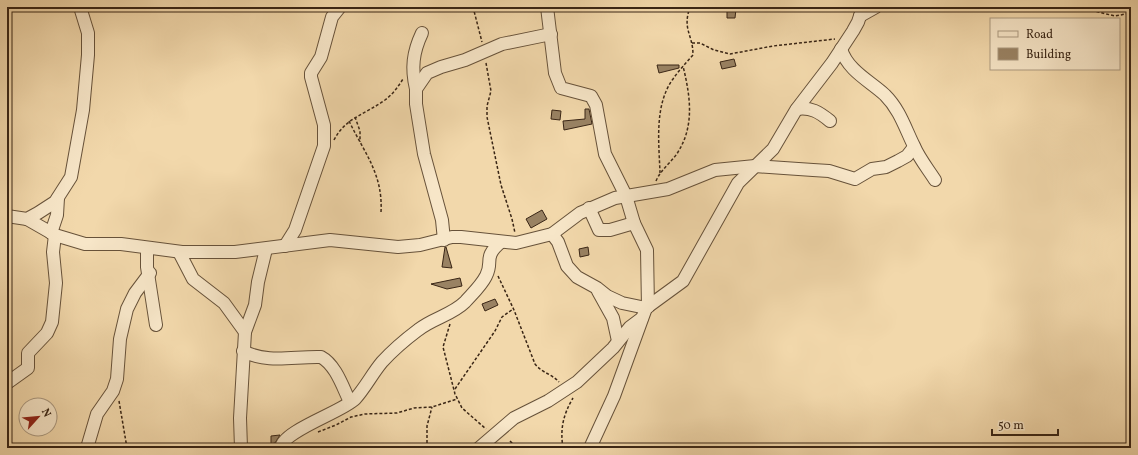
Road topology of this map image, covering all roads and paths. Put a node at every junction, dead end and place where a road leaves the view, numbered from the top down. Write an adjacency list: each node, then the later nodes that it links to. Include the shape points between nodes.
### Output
1 (80, 7): 31 (street, via 88,33 83,110 71,178)
2 (340, 7): 24 (street, via 332,17 321,57 311,77 324,125)
3 (473, 7): 15 (path)
4 (547, 7): 11 (street)
5 (690, 7): 13 (path, via 686,24)
6 (876, 7): 8 (street)
7 (1077, 7): 9 (path, via 1115,16)
8 (861, 12): 12 (street)
9 (1131, 13)
10 (422, 33): 16 (street)
11 (551, 34): 15 (street, via 509,42); 30 (street, via 555,73 561,88 591,96 596,105 605,154)
12 (848, 38): 13 (path, via 773,46 730,54 700,43); 14 (street)
13 (692, 43): 17 (path, via 693,55)
14 (841, 49): 19 (street); 25 (street, via 850,65 885,96 901,116)
15 (483, 51): 18 (street, via 427,73); 41 (path, via 491,85 487,117)
16 (412, 62): 18 (street); 20 (path, via 404,79 388,98)
17 (684, 66): 27 (path, via 668,88 660,108); 27 (path, via 691,98 688,130 679,150)
18 (416, 89): 39 (street, via 424,154 440,213)
19 (797, 109): 22 (street, via 813,110); 26 (street, via 773,149)
20 (355, 117): 21 (path); 23 (path, via 360,131)
21 (349, 121): 23 (path); 24 (path, via 340,129 333,142)
22 (830, 121)
23 (360, 142): 33 (path, via 378,177)
24 (324, 146): 42 (street, via 295,230)
25 (914, 147): 26 (street, via 907,156 898,161 886,167 872,169 855,179 829,171); 28 (street)
26 (755, 166): 29 (street, via 715,170 668,189); 51 (street, via 738,183 683,281)
27 (660, 173): 29 (path)
28 (935, 180)
29 (653, 191): 30 (street)
30 (626, 196): 32 (street); 36 (street)
31 (58, 198): 35 (street); 37 (street)
32 (590, 208): 36 (street, via 599,230 603,232); 38 (street)
33 (381, 212)
34 (7, 216): 35 (street)
35 (27, 219): 37 (street)
36 (634, 223): 51 (street, via 646,250)
37 (53, 234): 43 (street, via 85,244 121,244); 56 (street, via 56,283 52,322 47,333 28,353 28,368)
38 (552, 234): 41 (street); 48 (street, via 571,272)
39 (444, 240): 40 (street, via 461,237); 42 (street, via 398,247 330,240)
40 (501, 242): 41 (street); 46 (street, via 488,257)
41 (516, 243)
42 (285, 246): 44 (street)
43 (147, 248): 45 (street); 47 (street, via 147,267)
44 (266, 249): 45 (street); 53 (street, via 255,305)
45 (179, 252): 53 (street, via 193,279 224,302)
46 (489, 263): 49 (path); 50 (street, via 482,282)
47 (150, 273): 52 (street); 57 (street, via 127,309 120,339)
48 (597, 288): 51 (street, via 607,296); 54 (street, via 613,318)
49 (513, 309): 58 (path, via 502,317); 59 (path, via 535,364 543,373 558,380)
50 (455, 311): 58 (path, via 443,348); 62 (street, via 420,329 406,340 382,362)
51 (645, 311): 54 (street); 75 (street, via 614,396)
52 (156, 325)
53 (245, 332): 55 (street)
54 (618, 341): 59 (street, via 591,370)
55 (243, 351): 62 (street, via 268,359 321,357 333,368); 69 (street)
56 (7, 383)
57 (116, 383): 67 (street, via 97,414); 68 (path)
58 (454, 390): 61 (path)
59 (562, 393): 65 (street, via 514,418)
60 (575, 394): 74 (path, via 562,424)
61 (457, 399): 63 (path); 65 (path, via 479,425)
62 (350, 402): 70 (street, via 296,432 283,442)
63 (432, 407): 64 (path, via 351,417); 71 (path, via 427,426)
64 (318, 432)
65 (498, 433): 72 (street)
66 (510, 441): 73 (path)
67 (86, 448)
68 (127, 448)
69 (241, 448)
70 (281, 448)
71 (427, 448)
72 (479, 448)
73 (517, 448)
74 (563, 448)
75 (590, 448)

